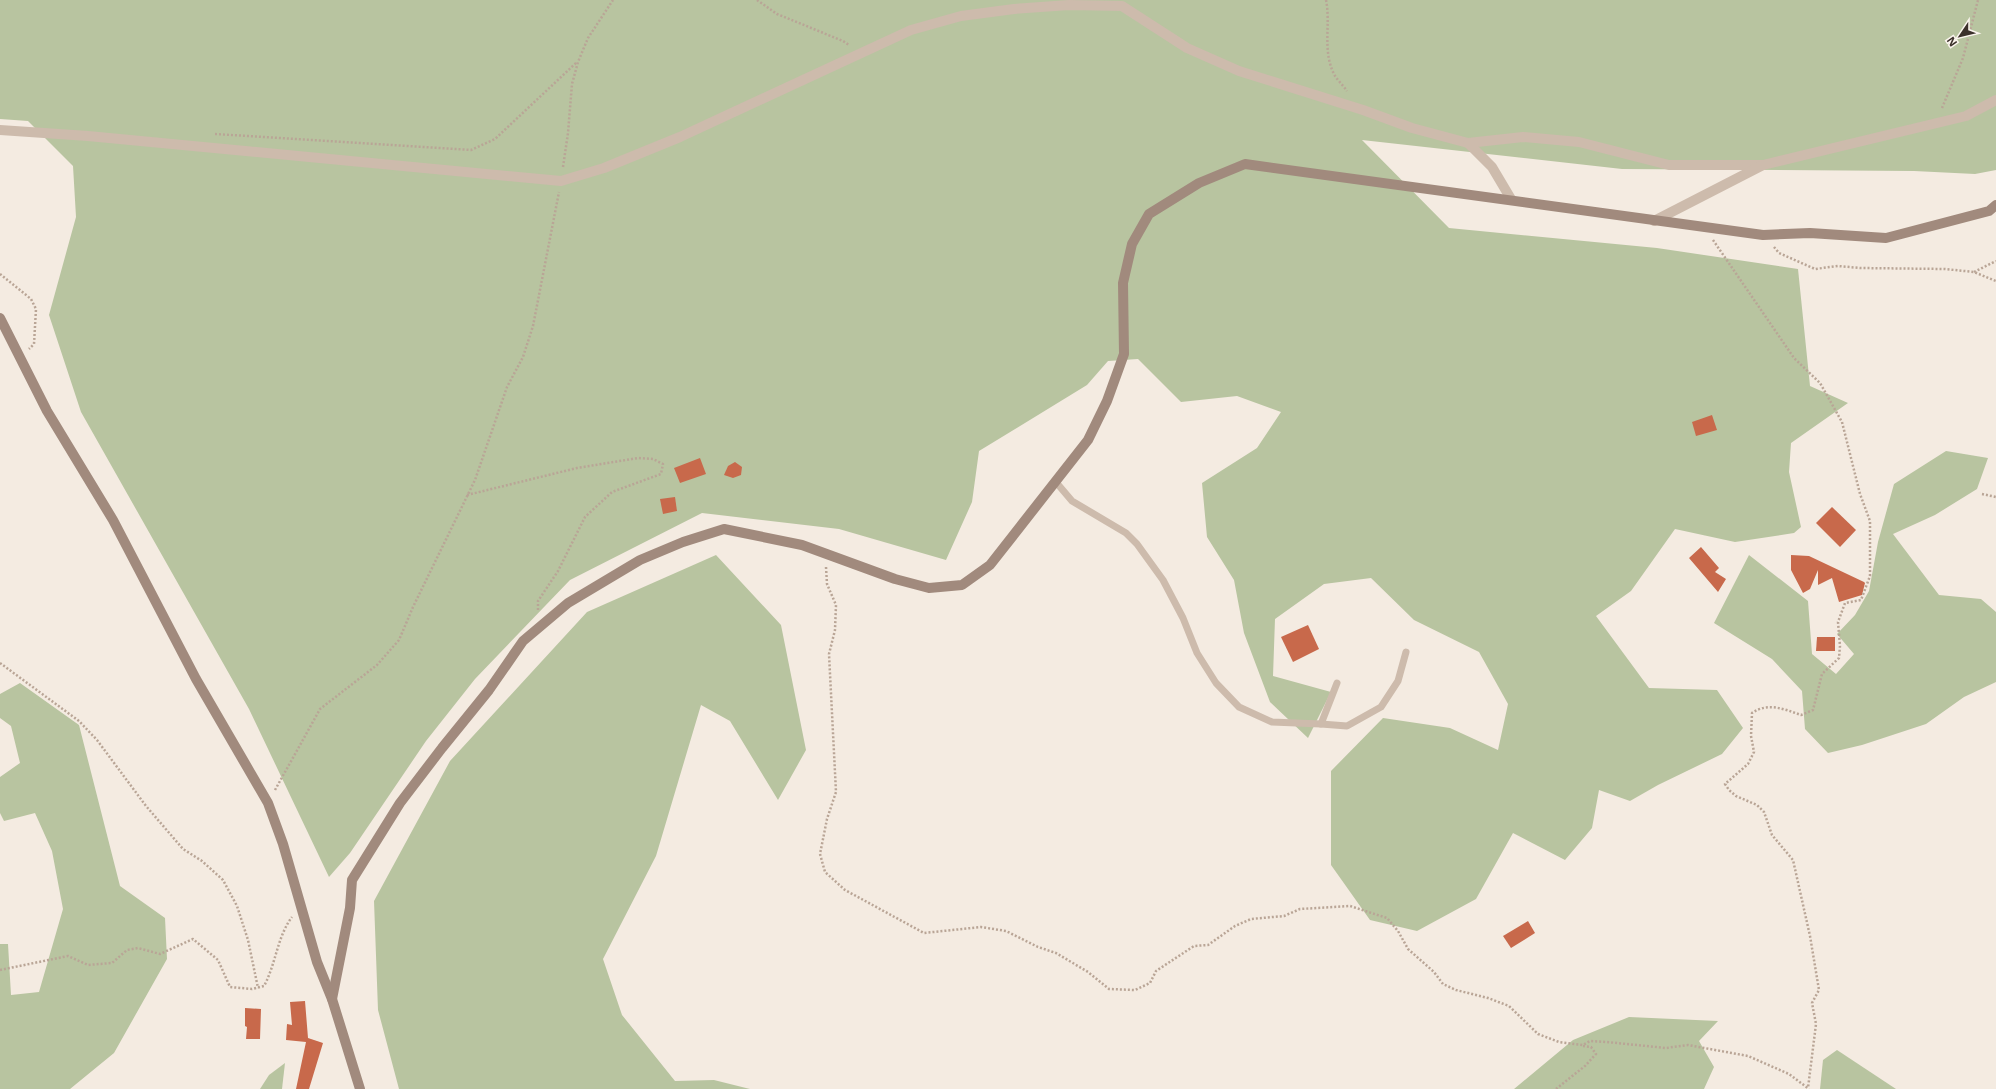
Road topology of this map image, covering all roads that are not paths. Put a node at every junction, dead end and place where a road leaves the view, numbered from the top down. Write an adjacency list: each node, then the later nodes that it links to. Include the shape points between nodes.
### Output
1 (1996, 100): 4 (street, via 1966,116)
2 (0, 130): 3 (street, via 88,136 561,182 604,168 680,137 912,30 961,16 1070,5 1122,6 1188,48 1239,71 1412,128)
3 (1468, 143): 4 (street, via 1523,137 1579,142 1668,164); 5 (street, via 1492,167)
4 (1764, 165): 7 (street)
5 (1511, 199): 7 (street); 9 (street, via 1245,164 1199,183 1149,214 1132,244 1123,283 1124,354 1107,401 1088,440)
6 (1996, 205): 7 (street, via 1989,212 1886,238 1810,233 1763,235)
7 (1654, 221)
8 (0, 318): 13 (street, via 47,411 113,520 196,679 268,803 283,844 316,962)
9 (1055, 482): 12 (lane, via 1072,501 1126,533 1137,544 1163,580 1183,618 1197,653 1216,683 1239,707 1272,722); 13 (street, via 990,566 962,585 928,588 895,579 802,545 724,529 640,560 568,603 523,641 489,690 400,803 352,880 350,908)
10 (1406, 652): 12 (lane, via 1398,681 1381,707 1347,726)
11 (1337, 683): 12 (lane)
12 (1321, 724)
13 (332, 999): 14 (street)
14 (360, 1089)

